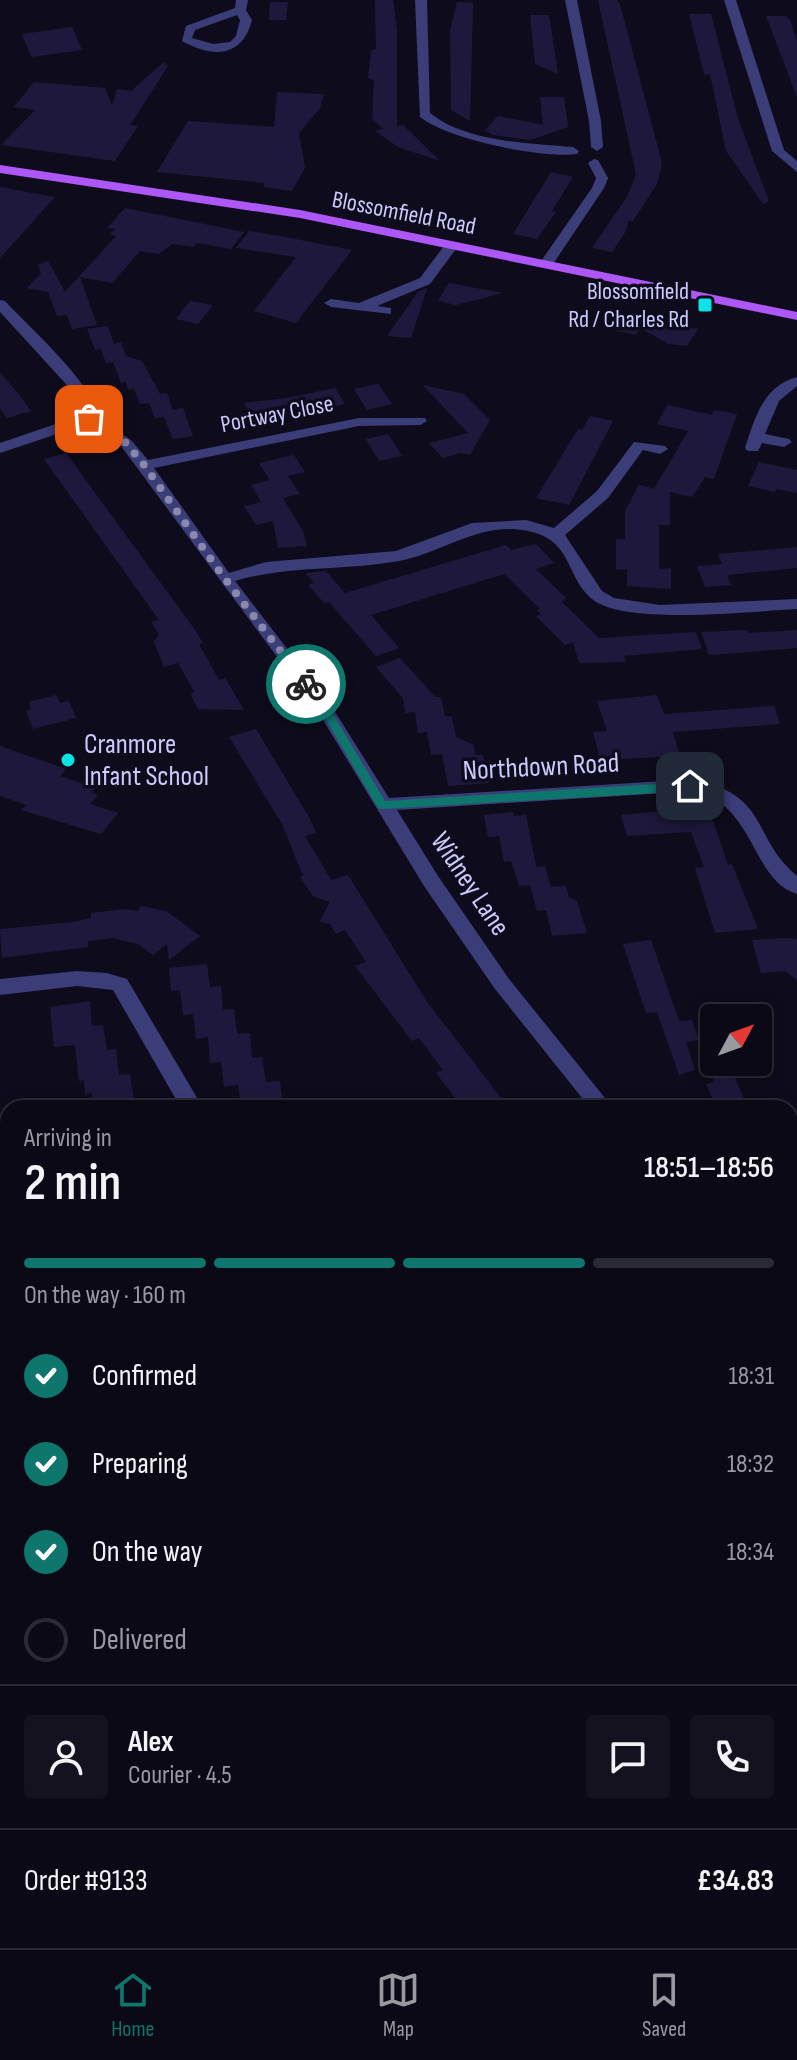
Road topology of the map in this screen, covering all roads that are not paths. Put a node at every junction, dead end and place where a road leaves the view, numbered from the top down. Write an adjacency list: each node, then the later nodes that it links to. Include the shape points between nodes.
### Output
1 (421, 0): 6 (street, via 424,114 431,123)
2 (571, 0): 5 (street)
3 (730, 0): 8 (street, via 778,151)
4 (241, 5): 4 (street, via 246,20 240,39 208,48 186,39 190,28)
5 (597, 147): 6 (street); 7 (street, via 607,154)
6 (573, 151): 7 (street, via 576,160)
7 (594, 163): 12 (street, via 602,178 598,188)
8 (797, 168)
9 (0, 171): 10 (street)
10 (25, 172): 11 (main road, Blossomfield Road, via 300,214)
11 (452, 245): 12 (main road, Blossomfield Road); 15 (street, via 425,281)
12 (546, 264): 17 (main road, Blossomfield Road)
13 (331, 303): 15 (street)
14 (0, 304): 20 (street, via 82,393)
15 (364, 306): 16 (street)
16 (386, 311)
17 (797, 316)
18 (797, 381): 21 (street, via 774,395 755,442)
19 (420, 421): 24 (street, Portway Close, via 359,422)
20 (81, 426): 22 (street); 24 (street)
21 (784, 442)
22 (0, 448)
23 (660, 449): 25 (street, via 639,445 593,507)
24 (138, 459): 26 (street, Widney Lane)
25 (556, 534): 26 (street, via 526,525 472,528 398,556 266,567); 27 (street, via 596,594 610,603 660,610)
26 (225, 579): 28 (street, Widney Lane, via 326,711)
27 (797, 604)
28 (382, 805): 29 (street, Northdown Road, via 711,787 748,814 776,868); 32 (street, Widney Lane, via 502,984)
29 (797, 887)
30 (0, 987): 31 (street, via 87,978 120,984)
31 (188, 1100)
32 (596, 1100)

